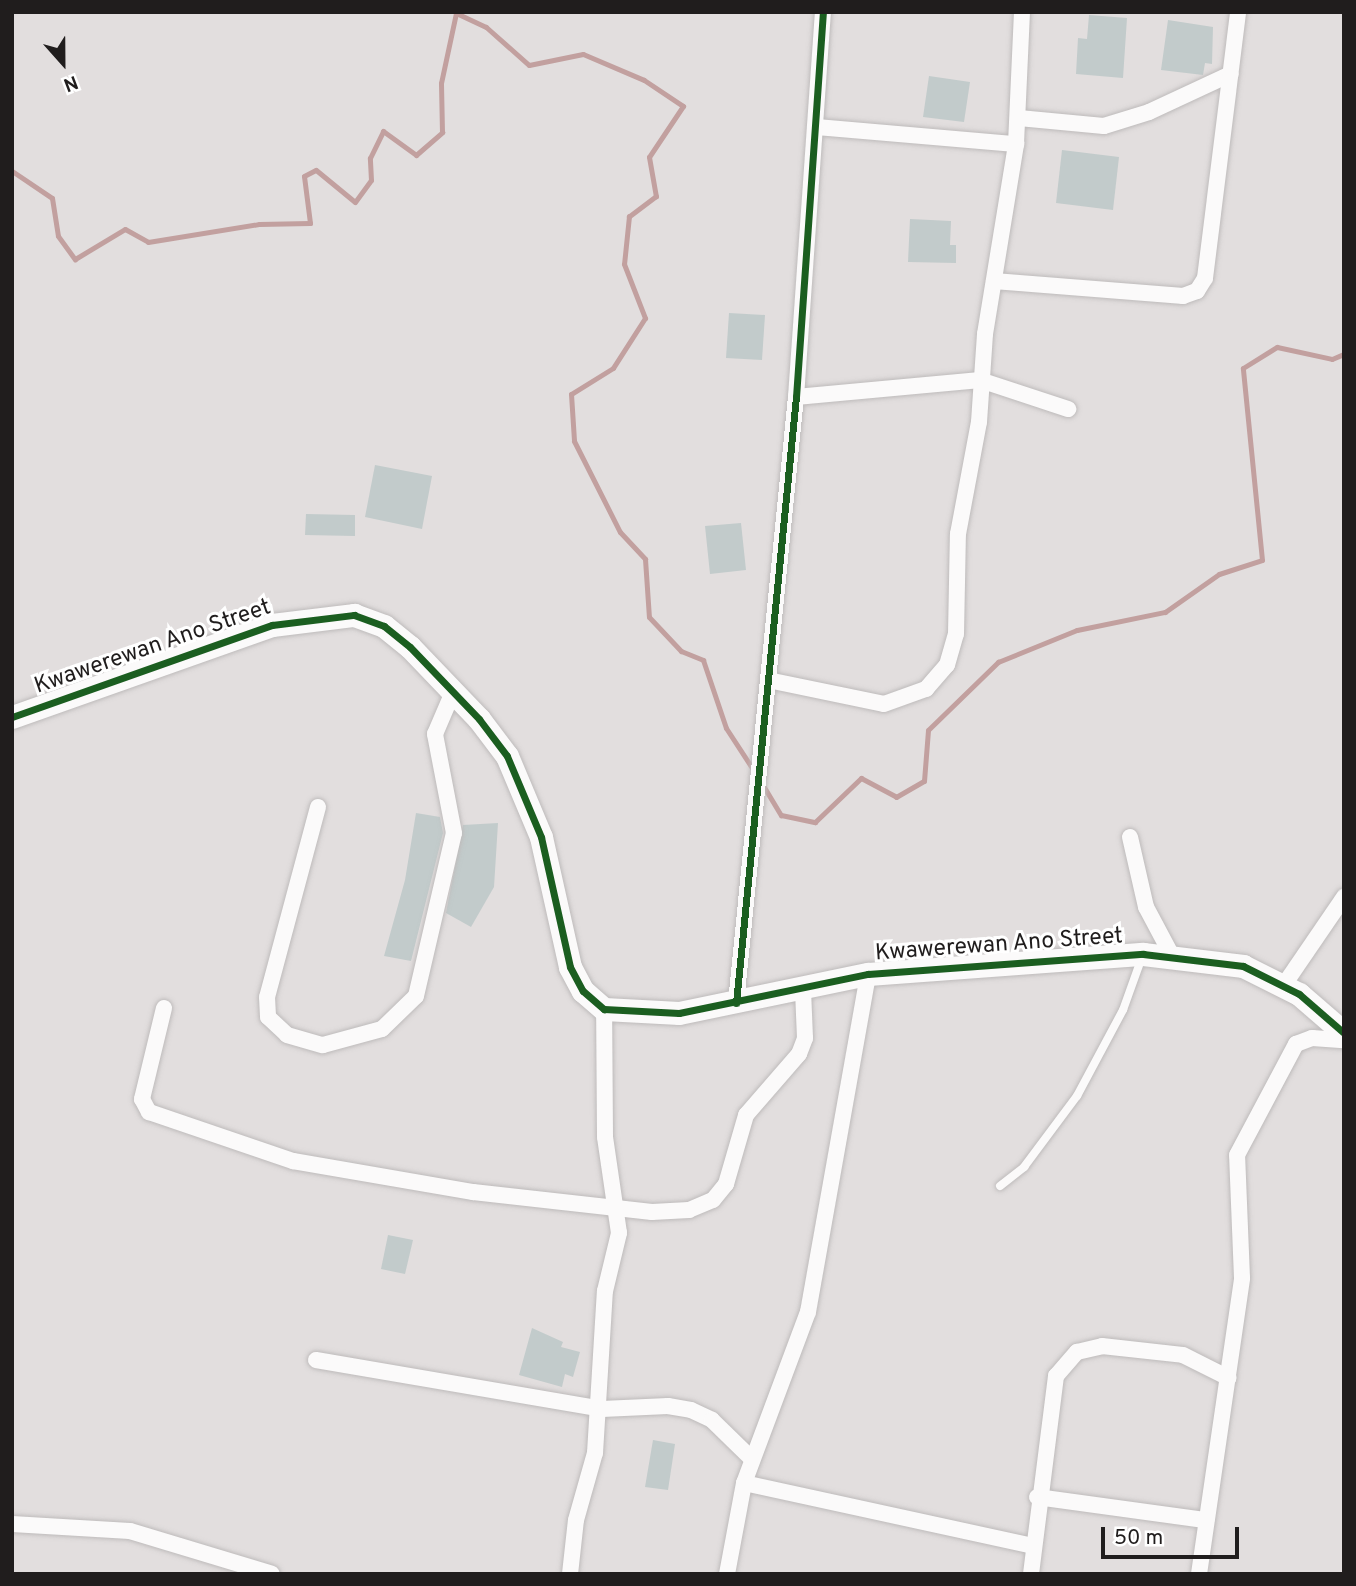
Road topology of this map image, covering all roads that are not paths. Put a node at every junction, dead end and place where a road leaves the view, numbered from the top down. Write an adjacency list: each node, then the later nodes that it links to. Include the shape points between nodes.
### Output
1 (823, 12): 6 (street)
2 (1022, 12): 5 (street)
3 (1238, 12): 4 (street)
4 (1231, 74): 5 (street, via 1149,112 1104,126); 8 (street, via 1205,278 1197,291 1183,296)
5 (1019, 117): 7 (street)
6 (816, 127): 7 (street); 10 (street)
7 (1016, 144): 8 (street)
8 (994, 282): 9 (street)
9 (980, 380): 10 (street); 11 (street); 12 (street, via 979,422 958,534 956,634 947,665 926,689 884,704)
10 (796, 397): 12 (street)
11 (1069, 409)
12 (768, 680): 23 (street)
13 (453, 692): 14 (street, Kwawerewan Ano Street, via 384,626 354,614 314,616 272,625); 15 (street, via 435,734 454,833 416,996 382,1030 323,1045 287,1035 268,1017 267,997); 25 (street, Kwawerewan Ano Street, via 508,756 541,837 570,967 583,991)
14 (12, 717)
15 (318, 807)
16 (1130, 837): 19 (street, via 1146,907)
17 (1344, 897): 21 (street)
18 (1143, 954): 19 (street, Kwawerewan Ano Street); 20 (street, Kwawerewan Ano Street); 28 (lane, via 1123,1010 1077,1096 1024,1167)
19 (1172, 956): 21 (street, Kwawerewan Ano Street, via 1243,966)
20 (868, 974): 22 (street, Kwawerewan Ano Street); 33 (street, via 808,1312)
21 (1284, 985): 26 (street, Kwawerewan Ano Street)
22 (803, 990): 23 (street, Kwawerewan Ano Street); 29 (street, via 805,1038 799,1054 755,1100 736,1139 726,1184 713,1200 689,1210)
23 (736, 1003): 25 (street, Kwawerewan Ano Street, via 679,1013)
24 (163, 1008): 29 (street, via 142,1099 149,1112 293,1161 473,1192)
25 (604, 1009): 29 (street, via 605,1137)
26 (1344, 1033)
27 (1344, 1040): 31 (street, via 1312,1038 1296,1044 1237,1155 1242,1278)
28 (1000, 1186)
29 (618, 1208): 32 (street, via 619,1233 605,1291)
30 (316, 1360): 32 (street)
31 (1229, 1378): 35 (street, via 1183,1355 1102,1346 1077,1352 1056,1376); 36 (street)
32 (602, 1409): 33 (street, via 668,1405 691,1410 712,1420); 40 (street, via 596,1453 576,1520)
33 (752, 1458): 34 (street)
34 (744, 1483): 38 (street); 41 (street)
35 (1037, 1497): 36 (street); 38 (street)
36 (1206, 1520): 43 (street)
37 (12, 1524): 39 (street, via 130,1531)
38 (1033, 1546): 42 (street)
39 (272, 1574)
40 (570, 1574)
41 (727, 1574)
42 (1031, 1574)
43 (1199, 1574)

